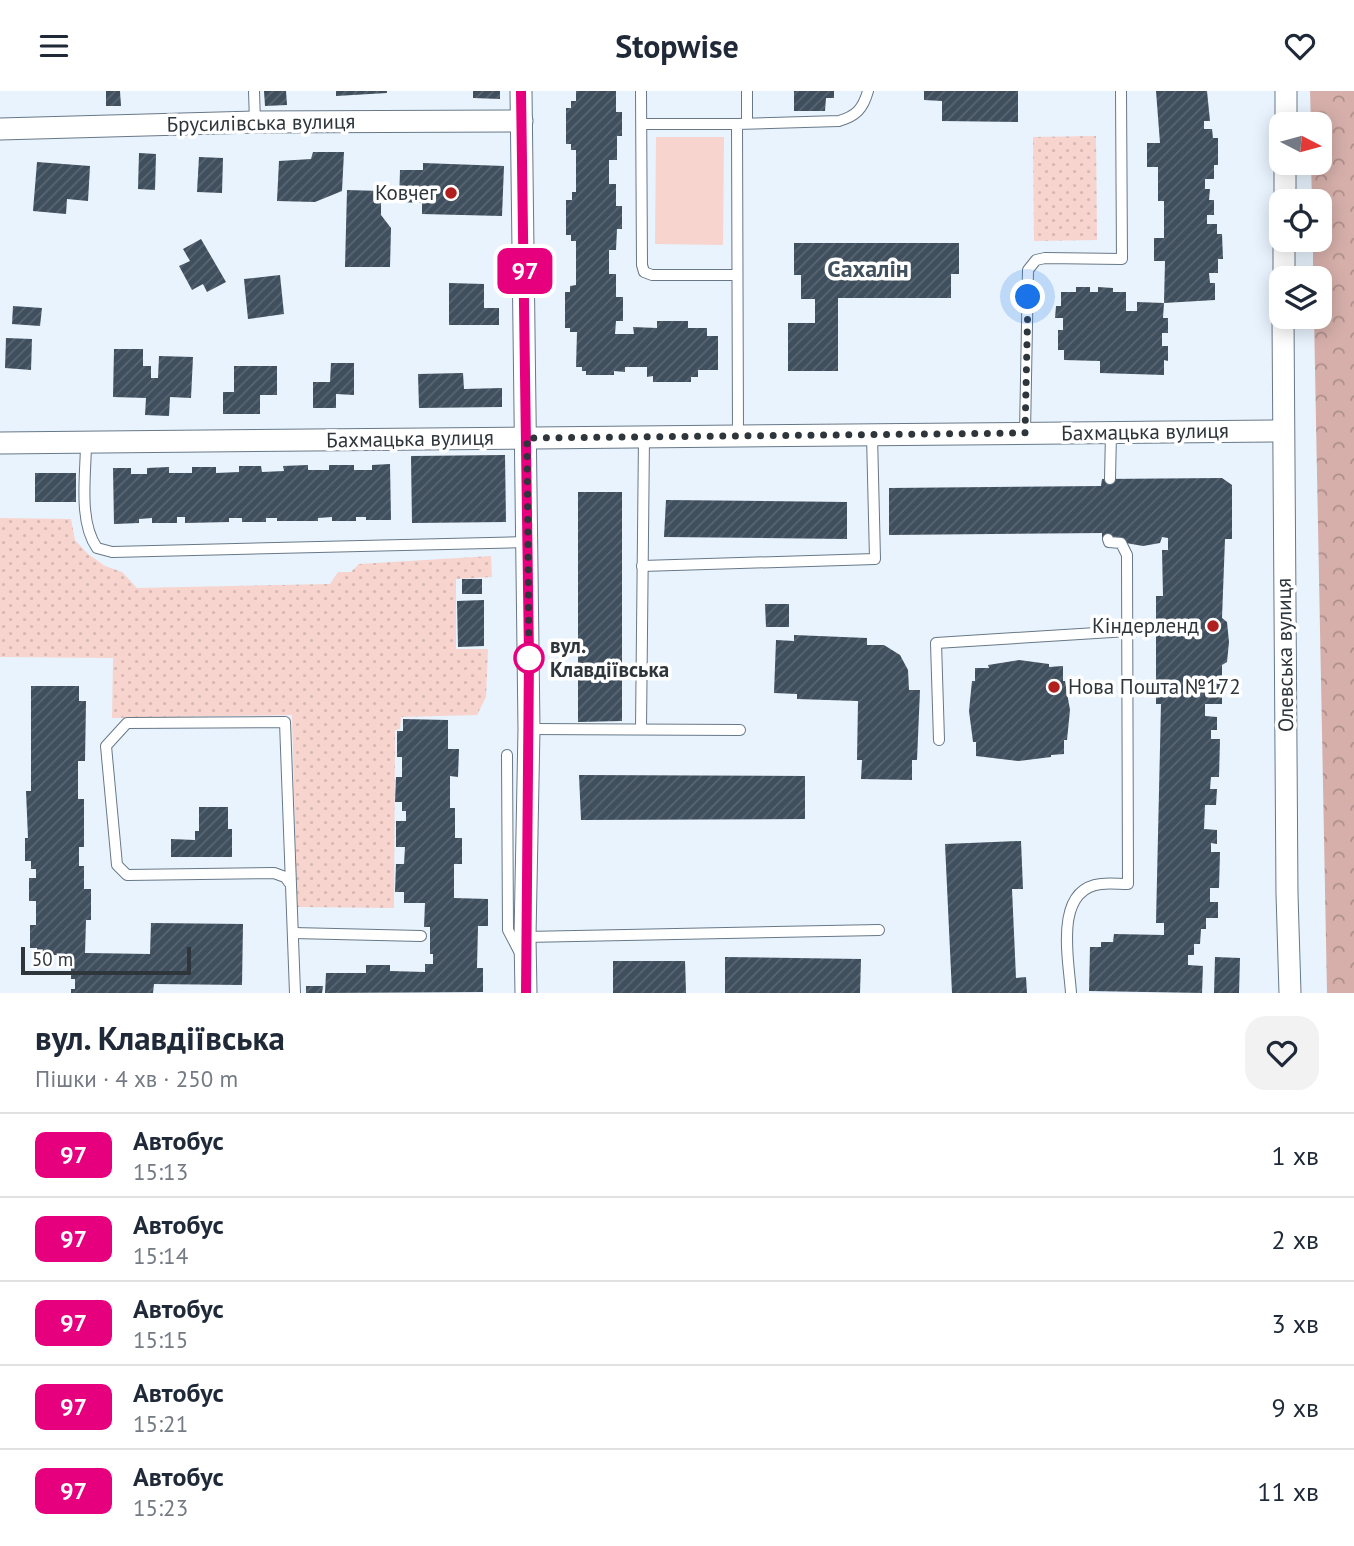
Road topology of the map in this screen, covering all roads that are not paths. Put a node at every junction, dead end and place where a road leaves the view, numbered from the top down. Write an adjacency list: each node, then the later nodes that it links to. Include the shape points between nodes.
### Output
1 (254, 91): 10 (lane)
2 (522, 91): 9 (street)
3 (641, 91): 12 (lane)
4 (747, 91): 11 (lane)
5 (868, 91): 11 (lane, via 853,117 839,121)
6 (1121, 91): 17 (lane, via 1122,260 1045,258 1031,264)
7 (1286, 91): 8 (street)
8 (1286, 112)
9 (522, 121): 10 (street, Брусилівська вулиця); 22 (street)
10 (255, 122): 13 (street, Брусилівська вулиця)
11 (742, 123): 12 (lane); 14 (lane)
12 (642, 124): 14 (lane, via 644,272)
13 (0, 129)
14 (737, 275): 20 (lane)
15 (1283, 329): 16 (street, Олевська вулиця)
16 (1283, 431): 18 (street, Бахмацька вулиця); 44 (street, Олевська вулиця)
17 (1025, 433): 18 (street, Бахмацька вулиця); 19 (street, Бахмацька вулиця)
18 (1111, 433): 25 (lane)
19 (873, 435): 20 (street, Бахмацька вулиця); 28 (lane, via 875,559)
20 (738, 436): 21 (street, Бахмацька вулиця)
21 (643, 437): 22 (street, Бахмацька вулиця); 28 (lane)
22 (527, 438): 24 (street, Бахмацька вулиця); 27 (street)
23 (0, 443): 24 (street, Бахмацька вулиця)
24 (86, 443): 27 (lane, via 86,525 96,548)
25 (1110, 479)
26 (1108, 539): 29 (lane, via 1121,543 1127,555)
27 (528, 542): 30 (street)
28 (642, 566): 31 (lane)
29 (1128, 631): 33 (lane, via 936,643); 43 (lane, via 1128,884 1098,884 1072,904 1066,922)
30 (529, 729): 31 (lane); 39 (street)
31 (640, 729): 32 (lane)
32 (740, 730)
33 (939, 740)
34 (507, 755): 40 (lane, via 509,930)
35 (290, 885): 35 (lane, via 274,873 127,875 117,865 106,746 118,730 127,723 285,722); 37 (lane)
36 (879, 930): 39 (lane)
37 (293, 933): 38 (lane); 41 (lane)
38 (421, 936)
39 (525, 937): 40 (street)
40 (526, 965): 42 (street)
41 (295, 993)
42 (526, 993)
43 (1071, 993)
44 (1290, 993)

